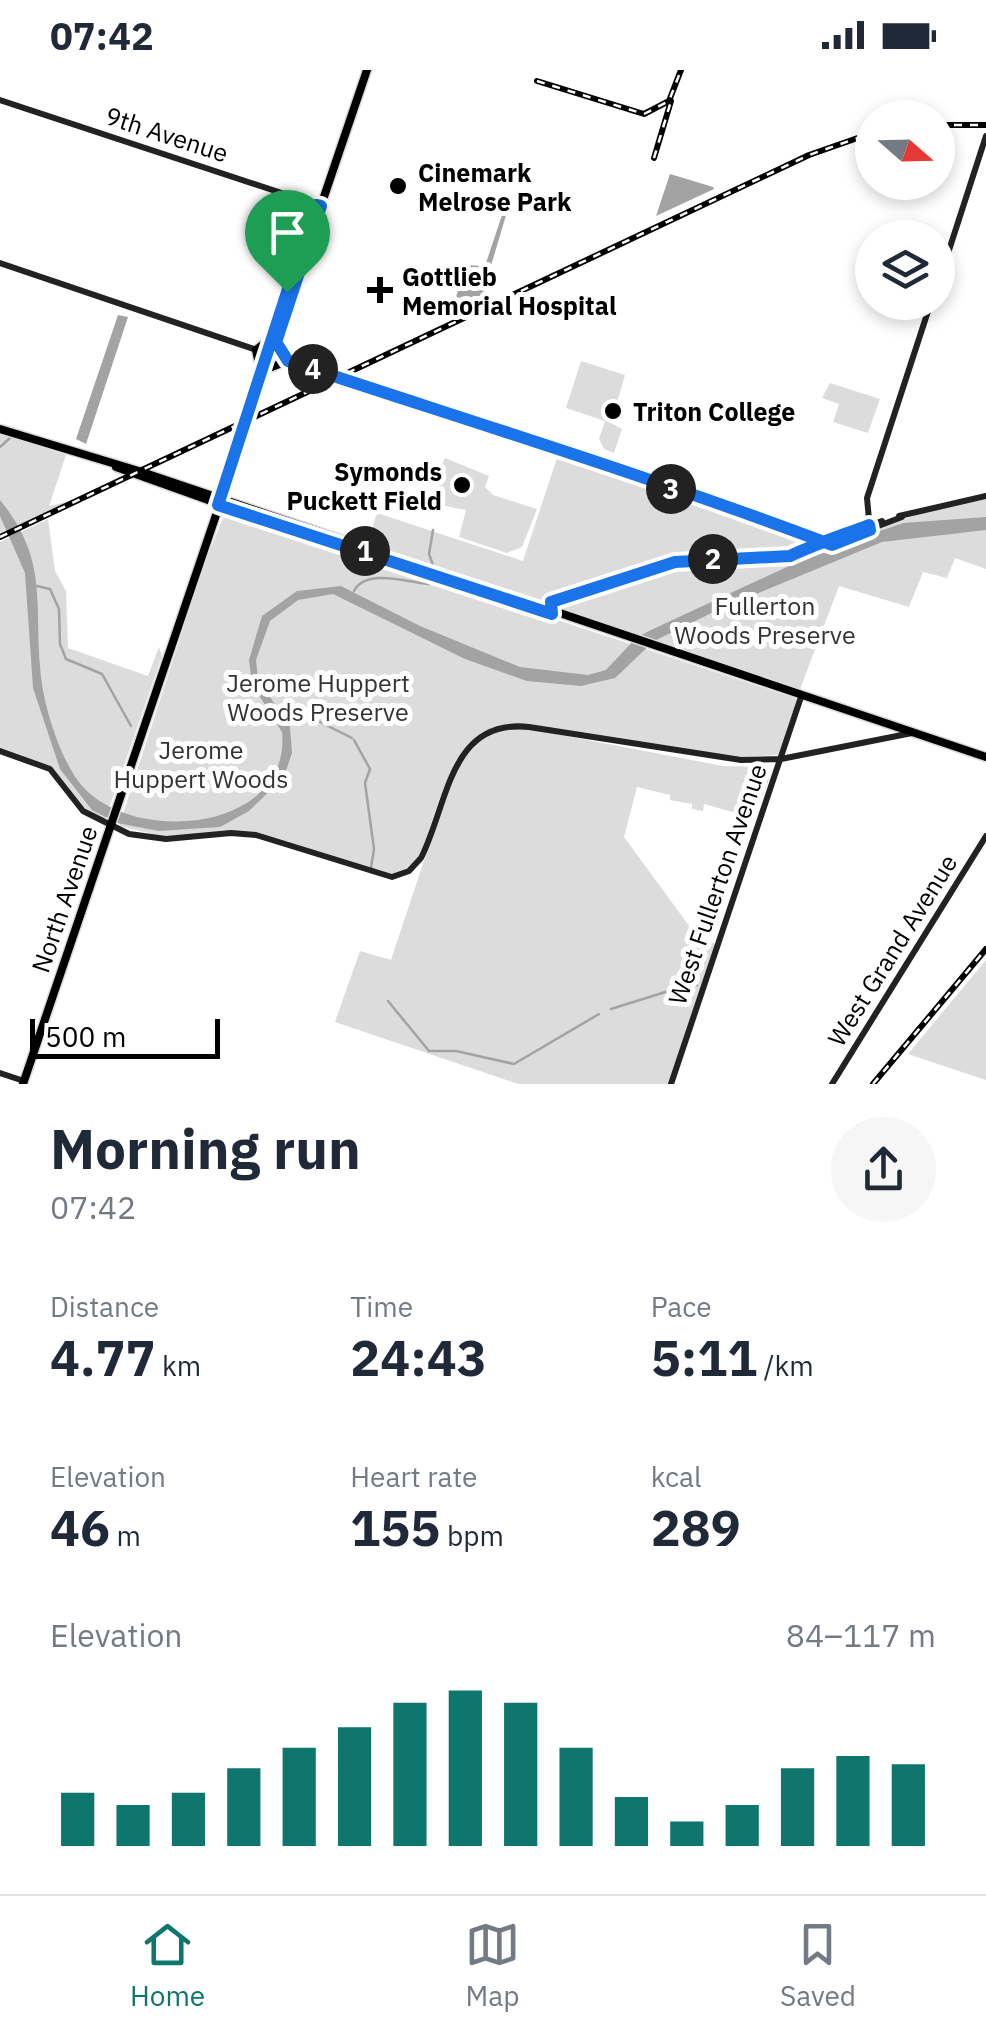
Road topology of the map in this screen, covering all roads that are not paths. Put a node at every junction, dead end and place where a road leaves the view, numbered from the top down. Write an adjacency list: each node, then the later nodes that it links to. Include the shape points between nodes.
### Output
1 (365, 70): 4 (main road, North Avenue)
2 (0, 100): 4 (street, 9th Avenue)
3 (986, 136): 5 (street)
4 (319, 206): 8 (main road, North Avenue)
5 (955, 232)
6 (0, 263): 9 (street)
7 (926, 320): 16 (street, via 866,502)
8 (274, 340): 9 (main road); 10 (main road, North Avenue); 11 (main road)
9 (256, 350): 10 (street); 12 (main road)
10 (269, 354): 11 (street); 12 (main road, North Avenue)
11 (288, 361): 12 (main road); 17 (street)
12 (263, 372): 15 (main road, North Avenue)
13 (0, 429): 15 (main road)
14 (986, 496): 16 (street)
15 (219, 502): 21 (main road); 28 (main road, North Avenue)
16 (869, 528): 18 (street); 19 (street)
17 (803, 534): 18 (street); 19 (street)
18 (846, 534): 19 (street)
19 (828, 544): 20 (street, via 790,556 675,562)
20 (551, 602): 21 (street); 22 (main road)
21 (533, 607): 22 (main road)
22 (552, 614): 23 (main road)
23 (802, 698): 24 (main road); 27 (street, West Fullerton Avenue)
24 (912, 733): 26 (main road); 27 (street)
25 (0, 751): 28 (street, via 50,769 83,811)
26 (986, 757)
27 (781, 760): 28 (street, via 704,758 529,727 496,729 462,752 421,858 392,877 256,835 160,839); 32 (street, West Fullerton Avenue)
28 (111, 824): 31 (main road, North Avenue)
29 (986, 836): 33 (street, West Grand Avenue)
30 (0, 1073): 31 (street)
31 (24, 1082)
32 (671, 1084)
33 (832, 1084)

